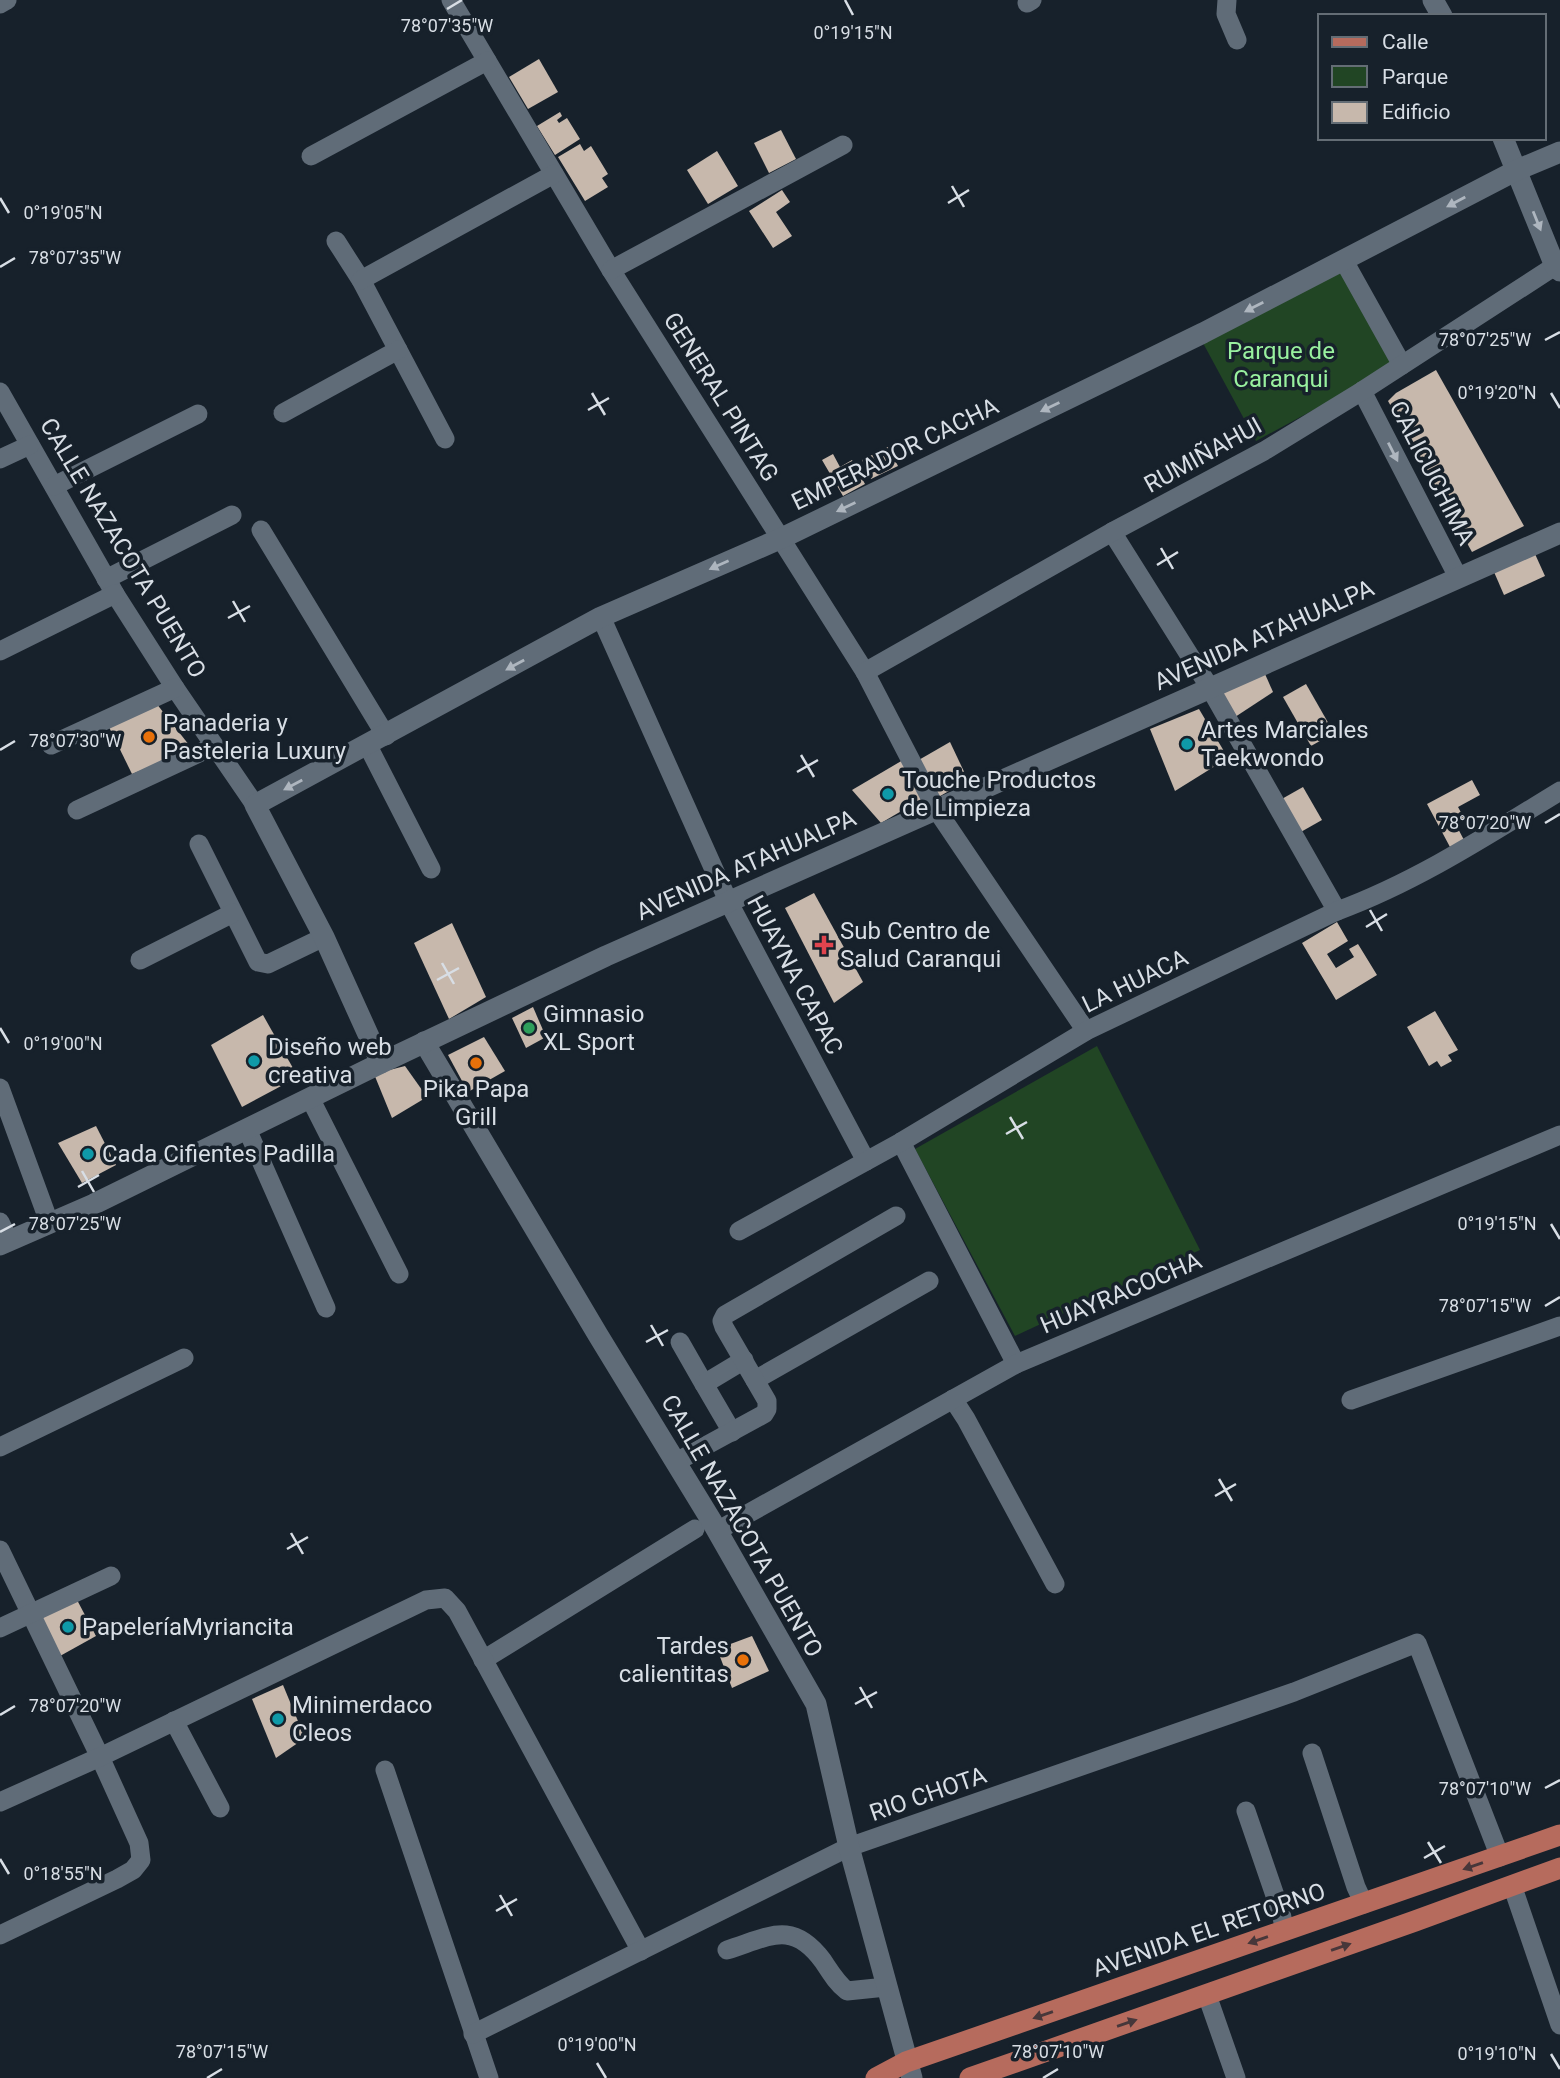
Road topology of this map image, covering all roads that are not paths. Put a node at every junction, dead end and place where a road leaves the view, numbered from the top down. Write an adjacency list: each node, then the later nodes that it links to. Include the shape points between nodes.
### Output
1 (7, 0): 4 (street)
2 (451, 0): 6 (street, GENERAL PINTAG)
3 (1227, 0): 5 (street, via 1226,14)
4 (0, 4)
5 (1237, 40)
6 (487, 61): 10 (street); 12 (street, GENERAL PINTAG)
7 (1504, 140): 11 (street)
8 (843, 145): 16 (street)
9 (1560, 152): 11 (street, EMPERADOR CACHA)
10 (312, 156)
11 (1517, 170): 14 (street, EMPERADOR CACHA, one-way to 14); 15 (street, one-way to 15)
12 (554, 174): 16 (street, GENERAL PINTAG); 17 (street)
13 (336, 241): 17 (street)
14 (1344, 261): 19 (street); 32 (street, EMPERADOR CACHA, one-way to 32)
15 (1557, 268): 19 (street, RUMIÑAHUI)
16 (611, 271): 32 (street, GENERAL PINTAG)
17 (360, 280): 18 (street)
18 (398, 350): 22 (street); 24 (street)
19 (1402, 365): 20 (street, RUMIÑAHUI)
20 (1362, 391): 30 (street, RUMIÑAHUI, via 1264,451); 33 (street, CALICUCHIMA, one-way to 33)
21 (0, 392): 25 (street, CALLE NAZACOTA PUENTO)
22 (283, 412)
23 (198, 414): 27 (street)
24 (444, 439)
25 (30, 445): 26 (street); 27 (street, CALLE NAZACOTA PUENTO)
26 (0, 459)
27 (54, 486): 34 (street, CALLE NAZACOTA PUENTO)
28 (232, 515): 34 (street)
29 (261, 530): 40 (street)
30 (1112, 532): 37 (street, RUMIÑAHUI); 39 (street)
31 (1560, 533): 33 (street, AVENIDA ATAHUALPA)
32 (782, 538): 35 (street, EMPERADOR CACHA, one-way to 35); 37 (street, GENERAL PINTAG)
33 (1458, 577): 39 (street, AVENIDA ATAHUALPA)
34 (111, 586): 36 (street); 38 (street, CALLE NAZACOTA PUENTO)
35 (601, 617): 40 (street, EMPERADOR CACHA, one-way to 40); 49 (street, HUAYNA CAPAC)
36 (0, 651)
37 (865, 672): 45 (street, GENERAL PINTAG)
38 (175, 688): 41 (street); 42 (street, CALLE NAZACOTA PUENTO)
39 (1210, 688): 45 (street, AVENIDA ATAHUALPA); 50 (street)
40 (377, 741): 44 (street, EMPERADOR CACHA, one-way to 44); 48 (street)
41 (51, 745)
42 (215, 746): 44 (street, CALLE NAZACOTA PUENTO); 46 (street)
43 (1560, 791): 50 (street, LA HUACA, via 1374,897)
44 (255, 805): 52 (street, CALLE NAZACOTA PUENTO)
45 (936, 809): 49 (street, AVENIDA ATAHUALPA); 54 (street, GENERAL PINTAG)
46 (77, 810)
47 (199, 844): 51 (street)
48 (431, 869)
49 (729, 903): 55 (street, AVENIDA ATAHUALPA); 62 (street, HUAYNA CAPAC)
50 (1337, 911): 54 (street, LA HUACA)
51 (233, 913): 52 (street, via 258,962 268,964); 53 (street)
52 (324, 937): 56 (street, CALLE NAZACOTA PUENTO)
53 (140, 960)
54 (1086, 1031): 61 (street, LA HUACA)
55 (424, 1042): 56 (street, AVENIDA ATAHUALPA); 81 (street, CALLE NAZACOTA PUENTO)
56 (381, 1063): 58 (street, AVENIDA ATAHUALPA)
57 (0, 1088): 64 (street)
58 (310, 1098): 59 (street, AVENIDA ATAHUALPA); 67 (street)
59 (247, 1129): 64 (street, AVENIDA ATAHUALPA); 69 (street)
60 (1560, 1135): 74 (street, HUAYRACOCHA)
61 (901, 1142): 62 (street, LA HUACA); 74 (street)
62 (866, 1161): 65 (street, LA HUACA)
63 (896, 1216): 73 (street, via 725,1315 724,1327)
64 (49, 1222): 66 (street, AVENIDA ATAHUALPA)
65 (739, 1231)
66 (3, 1236)
67 (399, 1274)
68 (929, 1282): 75 (street)
69 (326, 1308)
70 (1560, 1326): 78 (street)
71 (680, 1342): 76 (street)
72 (184, 1358): 80 (street)
73 (744, 1360): 75 (street); 76 (street)
74 (1016, 1364): 77 (street, HUAYRACOCHA)
75 (755, 1380): 79 (street, via 768,1409)
76 (704, 1384): 79 (street)
77 (953, 1399): 83 (street, HUAYRACOCHA); 86 (street)
78 (1351, 1400)
79 (732, 1432): 81 (street)
80 (0, 1447)
81 (676, 1462): 83 (street, CALLE NAZACOTA PUENTO)
82 (695, 1529): 89 (street)
83 (717, 1531): 98 (street, CALLE NAZACOTA PUENTO, via 816,1704)
84 (0, 1550): 87 (street)
85 (111, 1576): 87 (street)
86 (1055, 1584)
87 (31, 1614): 88 (street); 92 (street)
88 (0, 1628)
89 (483, 1660): 90 (street, via 457,1611 444,1598 426,1600); 106 (street)
90 (174, 1721): 92 (street); 95 (street)
91 (1312, 1753): 102 (street)
92 (100, 1757): 94 (street); 104 (street, via 139,1843 141,1860 117,1879)
93 (385, 1770): 110 (street)
94 (0, 1802)
95 (220, 1808)
96 (1246, 1811): 103 (street)
97 (1560, 1835): 99 (main road, AVENIDA EL RETORNO)
98 (849, 1847): 99 (street, RIO CHOTA, via 1294,1692 1417,1643); 106 (street, RIO CHOTA); 107 (street, CALLE NAZACOTA PUENTO)
99 (1500, 1857): 102 (main road, AVENIDA EL RETORNO, one-way to 102)
100 (1560, 1868): 101 (main road)
101 (1512, 1885): 108 (main road, one-way to 101); 109 (street)
102 (1364, 1904): 103 (main road, AVENIDA EL RETORNO)
103 (1285, 1931): 111 (main road, AVENIDA EL RETORNO, one-way to 111)
104 (0, 1935)
105 (727, 1950): 107 (street, via 789,1934 806,1941 847,1991)
106 (642, 1951): 110 (street, RIO CHOTA)
107 (886, 1987): 111 (street, CALLE NAZACOTA PUENTO)
108 (1207, 1995): 114 (main road, one-way to 108); 115 (street)
109 (1560, 2025)
110 (473, 2034): 112 (street)
111 (909, 2070): 113 (main road, AVENIDA EL RETORNO)
112 (489, 2078)
113 (876, 2078)
114 (970, 2078)
115 (1236, 2078)

